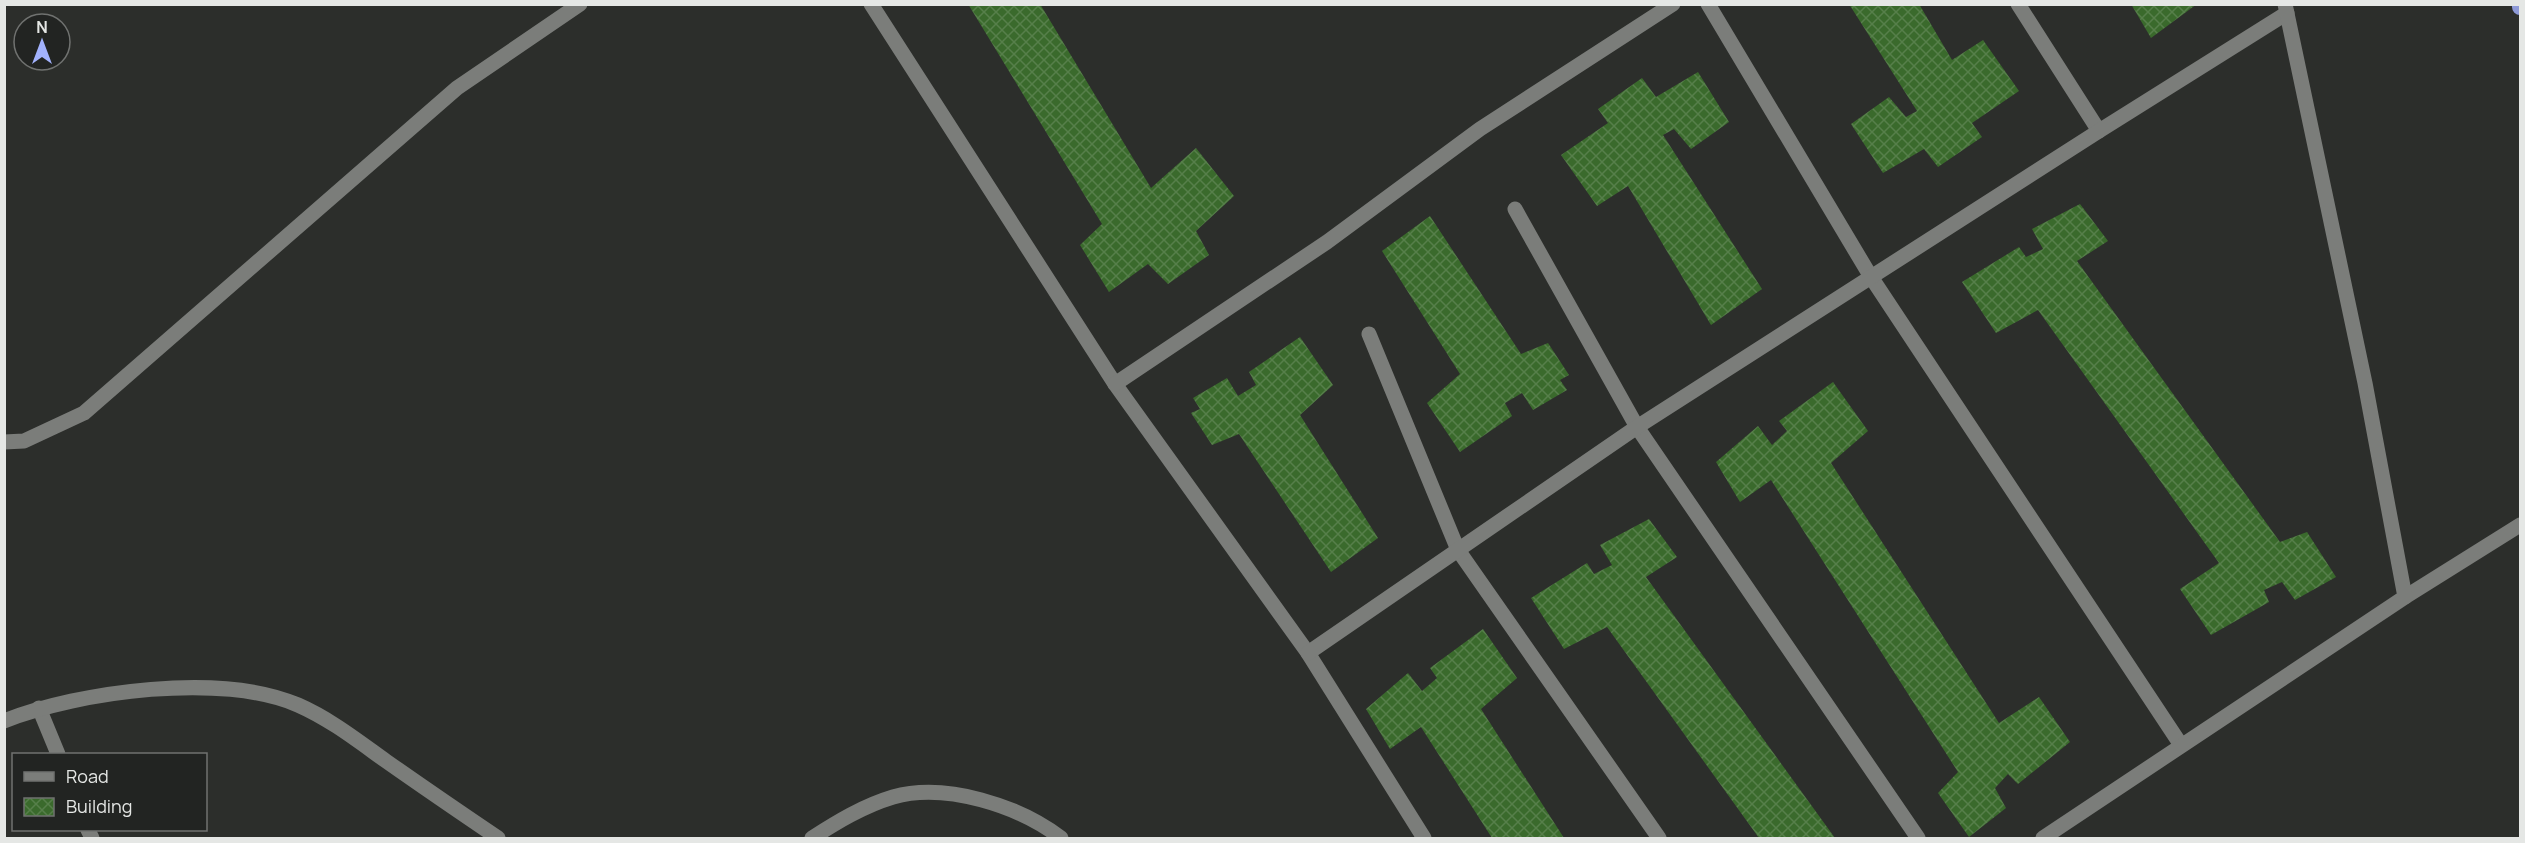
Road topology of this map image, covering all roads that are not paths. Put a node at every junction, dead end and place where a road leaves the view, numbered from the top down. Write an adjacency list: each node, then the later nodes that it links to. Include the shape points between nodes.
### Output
1 (580, 4): 13 (street, via 457,88 84,413 24,441)
2 (871, 4): 11 (street)
3 (1673, 4): 11 (street, via 1480,129 1327,242)
4 (1708, 4): 9 (street)
5 (2018, 4): 7 (street)
6 (2286, 9): 7 (street); 16 (street)
7 (2099, 131): 9 (street)
8 (1515, 209): 12 (street)
9 (1871, 277): 12 (street); 20 (street)
10 (1369, 334): 15 (street)
11 (1115, 384): 17 (street)
12 (1637, 427): 15 (street); 27 (street)
13 (4, 442)
14 (2520, 525): 16 (street)
15 (1458, 550): 17 (street); 26 (street)
16 (2405, 597): 20 (street)
17 (1308, 653): 25 (street)
18 (39, 708): 19 (street); 21 (street); 22 (street, via 158,689 233,689 296,705 334,724)
19 (4, 721)
20 (2181, 745): 28 (street)
21 (58, 753)
22 (498, 838)
23 (812, 838): 24 (street, via 847,815 894,797 943,793 990,801)
24 (1061, 838)
25 (1424, 838)
26 (1659, 838)
27 (1918, 838)
28 (2043, 838)

